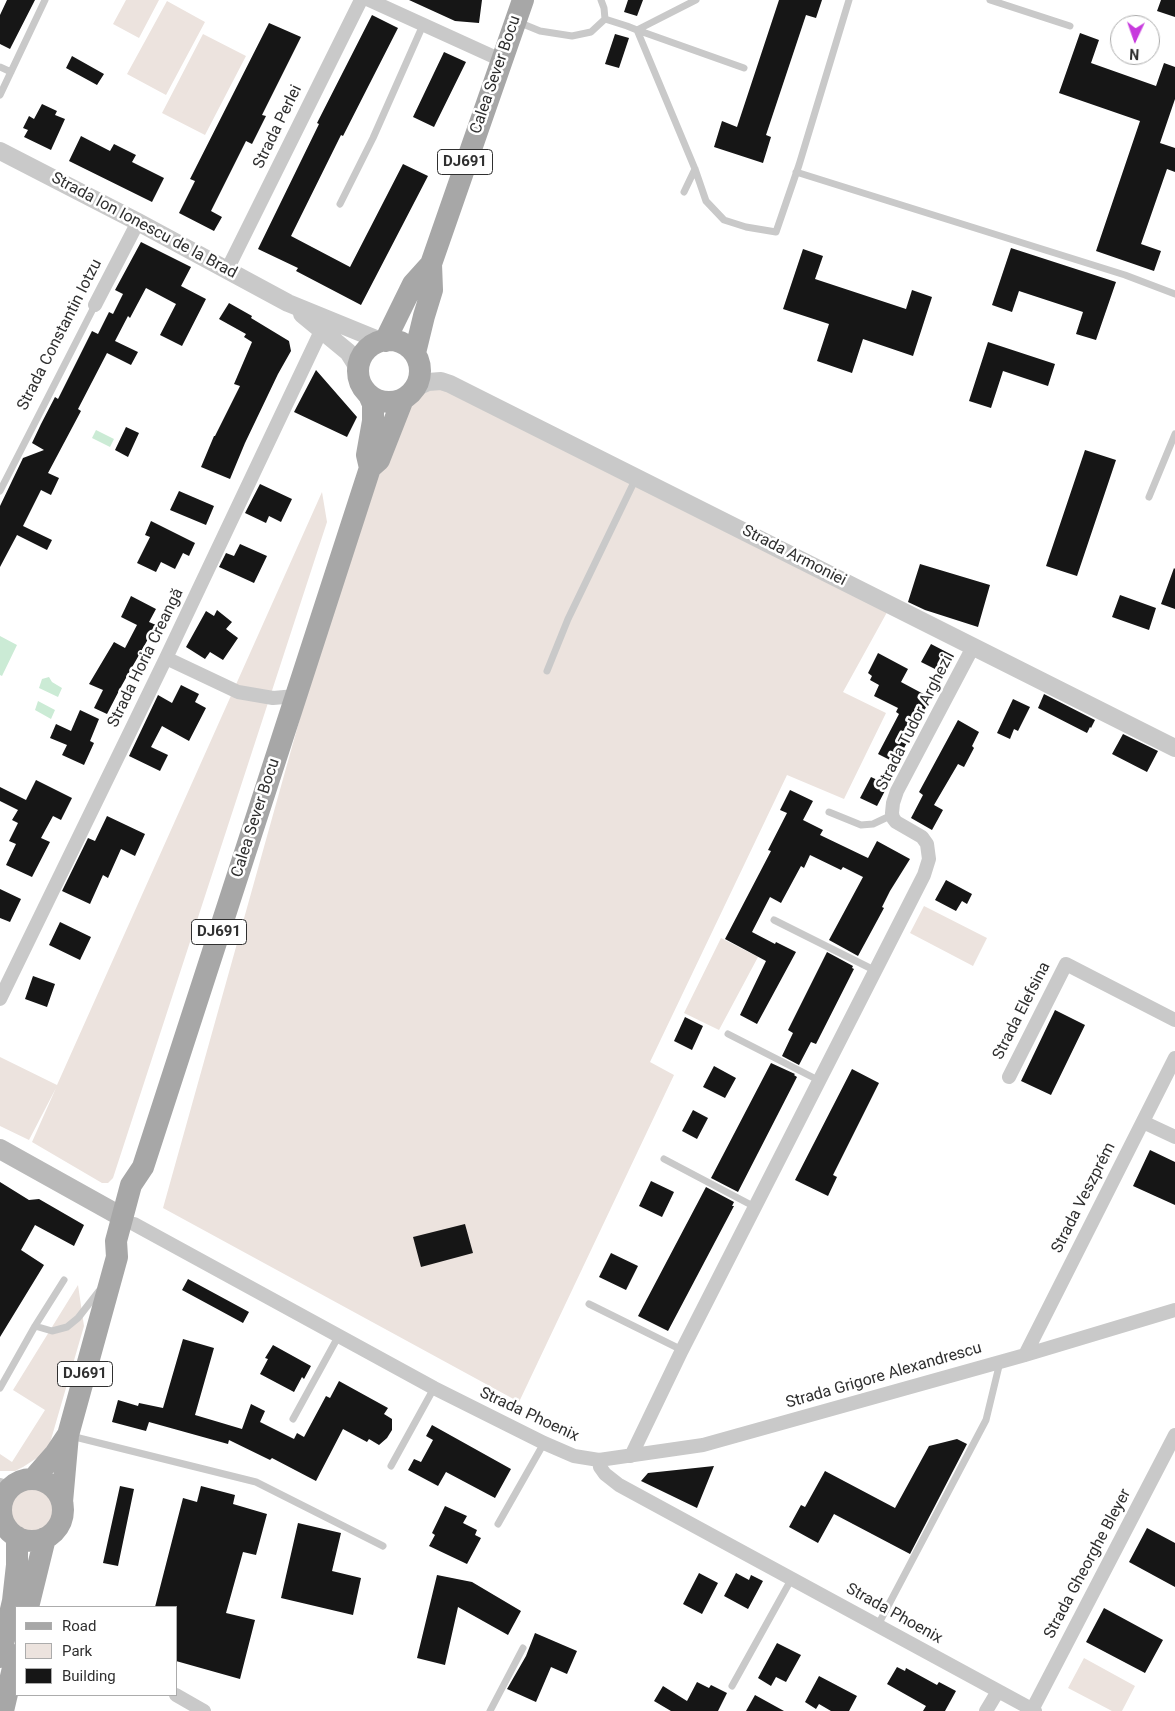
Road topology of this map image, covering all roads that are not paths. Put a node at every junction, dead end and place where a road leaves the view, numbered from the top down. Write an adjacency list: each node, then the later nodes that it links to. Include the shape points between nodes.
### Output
1 (45, 0): 17 (lane)
2 (361, 0): 26 (street, Strada Perlei)
3 (369, 0): 11 (street)
4 (522, 0): 10 (main road, Calea Sever Bocu / DJ691)
5 (601, 0): 9 (lane)
6 (696, 0): 13 (lane)
7 (849, 0): 21 (lane)
8 (990, 0): 12 (lane)
9 (605, 19): 10 (lane, via 590,32 572,36); 13 (lane)
10 (515, 21): 14 (main road, Calea Sever Bocu / DJ691)
11 (423, 25): 14 (street); 23 (lane)
12 (1070, 26)
13 (637, 30): 16 (lane); 20 (lane)
14 (501, 60): 25 (main road, Calea Sever Bocu / DJ691)
15 (0, 67): 17 (lane)
16 (744, 68)
17 (11, 72): 18 (lane)
18 (0, 95)
19 (0, 151): 24 (street, Strada Ion Ionescu de la Brad)
20 (695, 169): 21 (lane, via 706,201 724,220 776,232); 22 (lane)
21 (796, 172): 27 (lane, via 1116,272)
22 (684, 192)
23 (340, 204)
24 (138, 222): 26 (street, Strada Ion Ionescu de la Brad); 29 (street, Strada Constantin Iotzu)
25 (431, 264): 31 (main road, Calea Sever Bocu / DJ691, via 413,284); 32 (main road, Calea Sever Bocu / DJ691, via 432,290)
26 (227, 270): 28 (street, Strada Ion Ionescu de la Brad)
27 (1175, 294)
28 (288, 303): 30 (street, Strada Ion Ionescu de la Brad); 31 (street, Strada Ion Ionescu de la Brad)
29 (95, 304): 39 (lane, Strada Constantin Iotzu)
30 (321, 331): 33 (street, Strada Ion Ionescu de la Brad, via 350,355); 42 (street, Strada Horia Creangă)
31 (383, 341): 32 (main road, via 400,342); 33 (main road, DJ691, via 365,352)
32 (415, 353): 35 (main road, DJ691, via 420,371 418,382)
33 (358, 373): 34 (main road, DJ691)
34 (369, 394): 35 (main road, via 387,402); 37 (main road, Calea Sever Bocu / DJ691, via 373,404 367,455)
35 (408, 395): 37 (main road, Calea Sever Bocu / DJ691, via 379,460); 38 (street, Strada Armoniei, via 428,382 450,384)
36 (1175, 434): 40 (lane)
37 (370, 468): 44 (main road, Calea Sever Bocu / DJ691)
38 (636, 477): 41 (street, Strada Armoniei); 43 (lane, via 568,619)
39 (0, 491)
40 (1149, 497)
41 (973, 647): 45 (street, Strada Armoniei); 47 (street, Strada Tudor Arghezi, via 897,791)
42 (166, 658): 44 (street, via 238,692 273,698); 50 (street, Strada Horia Creangă)
43 (547, 671)
44 (296, 696): 61 (main road, Calea Sever Bocu / DJ691, via 143,1167 142,1190)
45 (1175, 748)
46 (829, 812): 47 (lane, Strada Tudor Arghezi, via 861,825 873,824)
47 (892, 815): 49 (street, Strada Tudor Arghezi, via 896,822 925,840 929,848 928,859 924,875)
48 (774, 920): 49 (lane)
49 (876, 971): 55 (street, Strada Tudor Arghezi)
50 (0, 999)
51 (1175, 1020): 54 (street, Strada Elefsina, via 1066,964)
52 (728, 1034): 55 (lane)
53 (1175, 1058): 56 (street, Strada Veszprém)
54 (1009, 1076)
55 (820, 1081): 60 (street, Strada Tudor Arghezi)
56 (1143, 1122): 57 (street); 69 (street, Strada Veszprém)
57 (1175, 1137)
58 (0, 1149): 61 (main road)
59 (664, 1159): 60 (lane)
60 (755, 1207): 68 (street, Strada Tudor Arghezi)
61 (128, 1220): 62 (main road, DJ691, via 128,1242); 67 (street, Strada Phoenix)
62 (115, 1265): 66 (lane, via 78,1318 67,1327 52,1331); 74 (main road, DJ691)
63 (64, 1280): 66 (lane)
64 (589, 1304): 68 (lane)
65 (1175, 1310): 69 (street, Strada Grigore Alexandrescu)
66 (35, 1326): 71 (lane)
67 (338, 1337): 72 (street, Strada Phoenix); 73 (lane)
68 (682, 1350): 77 (street, Strada Tudor Arghezi)
69 (1025, 1354): 70 (street, Strada Grigore Alexandrescu)
70 (1000, 1361): 77 (street, Strada Grigore Alexandrescu, via 703,1445); 89 (lane, via 986,1420)
71 (0, 1388)
72 (434, 1388): 76 (street, Strada Phoenix); 79 (lane)
73 (293, 1419)
74 (68, 1435): 80 (main road, DJ691); 82 (main road, DJ691); 86 (lane, via 256,1482)
75 (1175, 1435): 96 (street, Strada Gheorghe Bleyer)
76 (544, 1443): 78 (street, Strada Phoenix, via 574,1456); 83 (lane)
77 (632, 1456): 78 (street, Strada Grigore Alexandrescu)
78 (599, 1460): 87 (street, Strada Phoenix, via 605,1474 619,1485)
79 (391, 1466)
80 (32, 1479): 81 (main road, DJ691); 82 (main road, via 51,1486)
81 (3, 1490): 84 (main road, DJ691, via 3,1522)
82 (62, 1502): 85 (main road, DJ691, via 60,1523)
83 (498, 1524)
84 (17, 1538): 85 (main road, via 26,1541); 91 (main road)
85 (44, 1538): 88 (main road)
86 (383, 1546)
87 (792, 1578): 89 (street, Strada Phoenix); 92 (lane)
88 (28, 1606)
89 (878, 1625): 94 (street, Strada Phoenix)
90 (523, 1648): 100 (lane)
91 (12, 1661): 97 (main road)
92 (732, 1686)
93 (15, 1691): 98 (lane)
94 (998, 1691): 96 (street, Strada Phoenix); 101 (street)
95 (178, 1696): 99 (street)
96 (1033, 1710)
97 (3, 1711)
98 (9, 1711)
99 (204, 1711)
100 (490, 1711)
101 (986, 1711)

